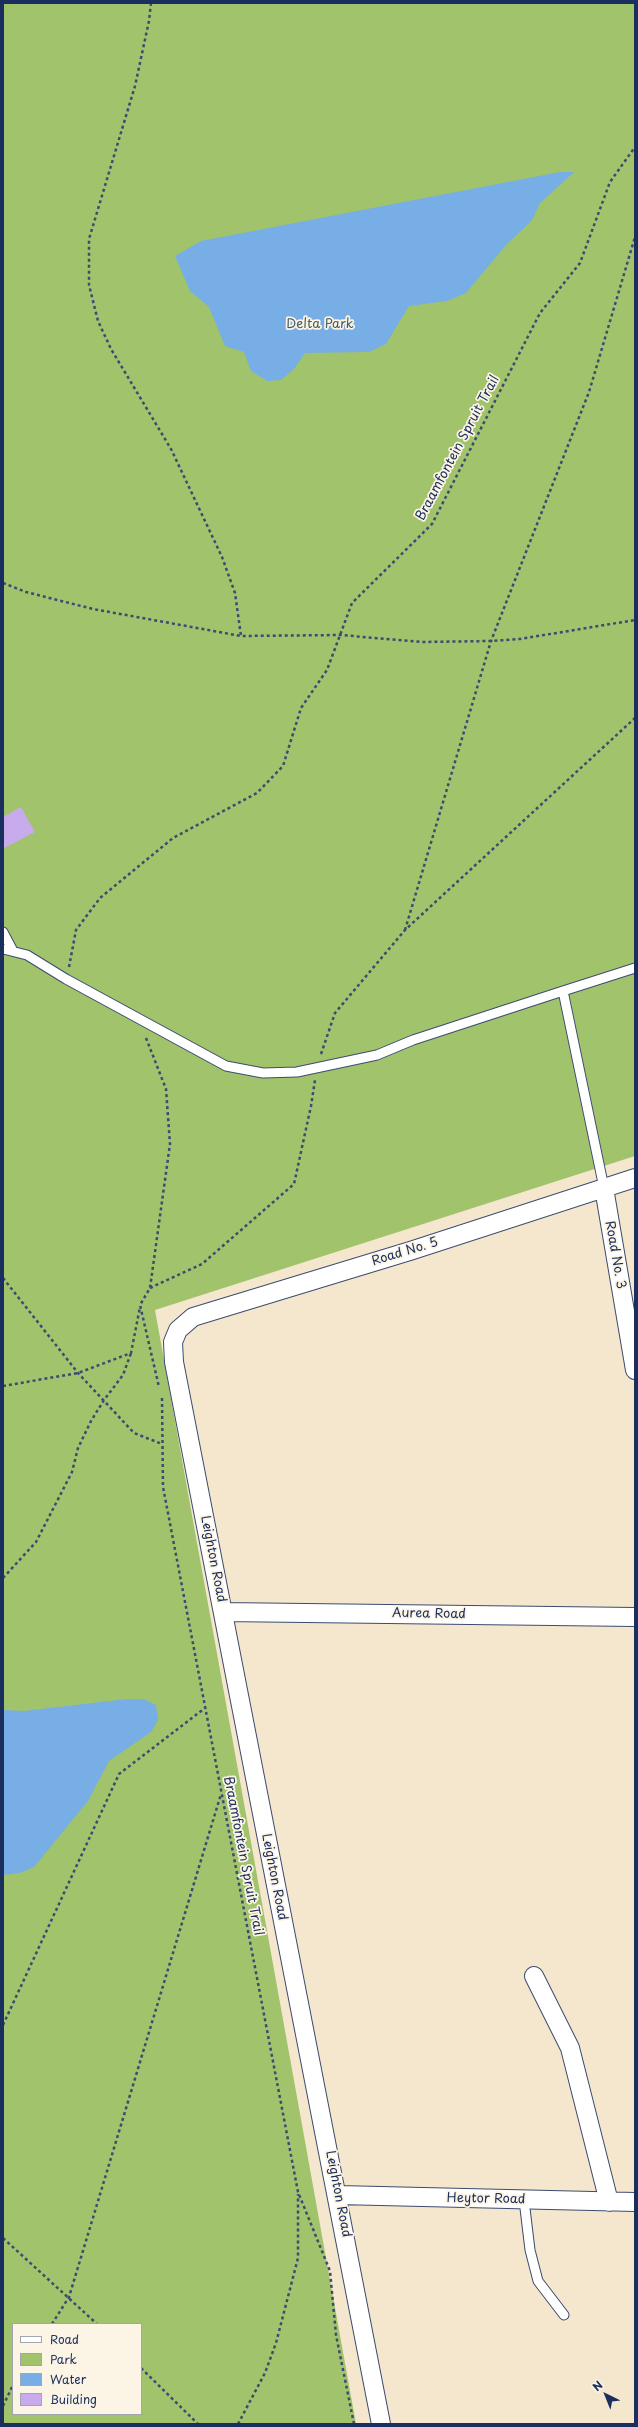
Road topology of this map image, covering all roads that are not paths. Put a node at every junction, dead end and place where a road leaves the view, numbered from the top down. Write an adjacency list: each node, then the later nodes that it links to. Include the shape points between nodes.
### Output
1 (3, 932): 3 (lane)
2 (3, 949): 3 (lane)
3 (13, 951): 5 (lane, via 27,955 226,1066 263,1073 297,1072 377,1055 413,1040)
4 (635, 968): 5 (lane)
5 (563, 991): 7 (lane)
6 (635, 1178): 7 (street, Road No. 5)
7 (604, 1188): 8 (street, Road No. 5, via 200,1315 187,1321); 9 (street, Road No. 3)
8 (178, 1330): 10 (street, Leighton Road, via 173,1342 174,1362)
9 (635, 1370)
10 (223, 1612): 11 (street, Aurea Road); 13 (street, Leighton Road)
11 (635, 1617)
12 (534, 1976): 15 (street, via 570,2048)
13 (338, 2195): 14 (street, Heytor Road); 18 (street, Leighton Road)
14 (524, 2200): 15 (street, Heytor Road); 17 (lane, via 530,2250 538,2281)
15 (609, 2202): 16 (street, Heytor Road)
16 (635, 2202)
17 (564, 2315)
18 (382, 2424)

